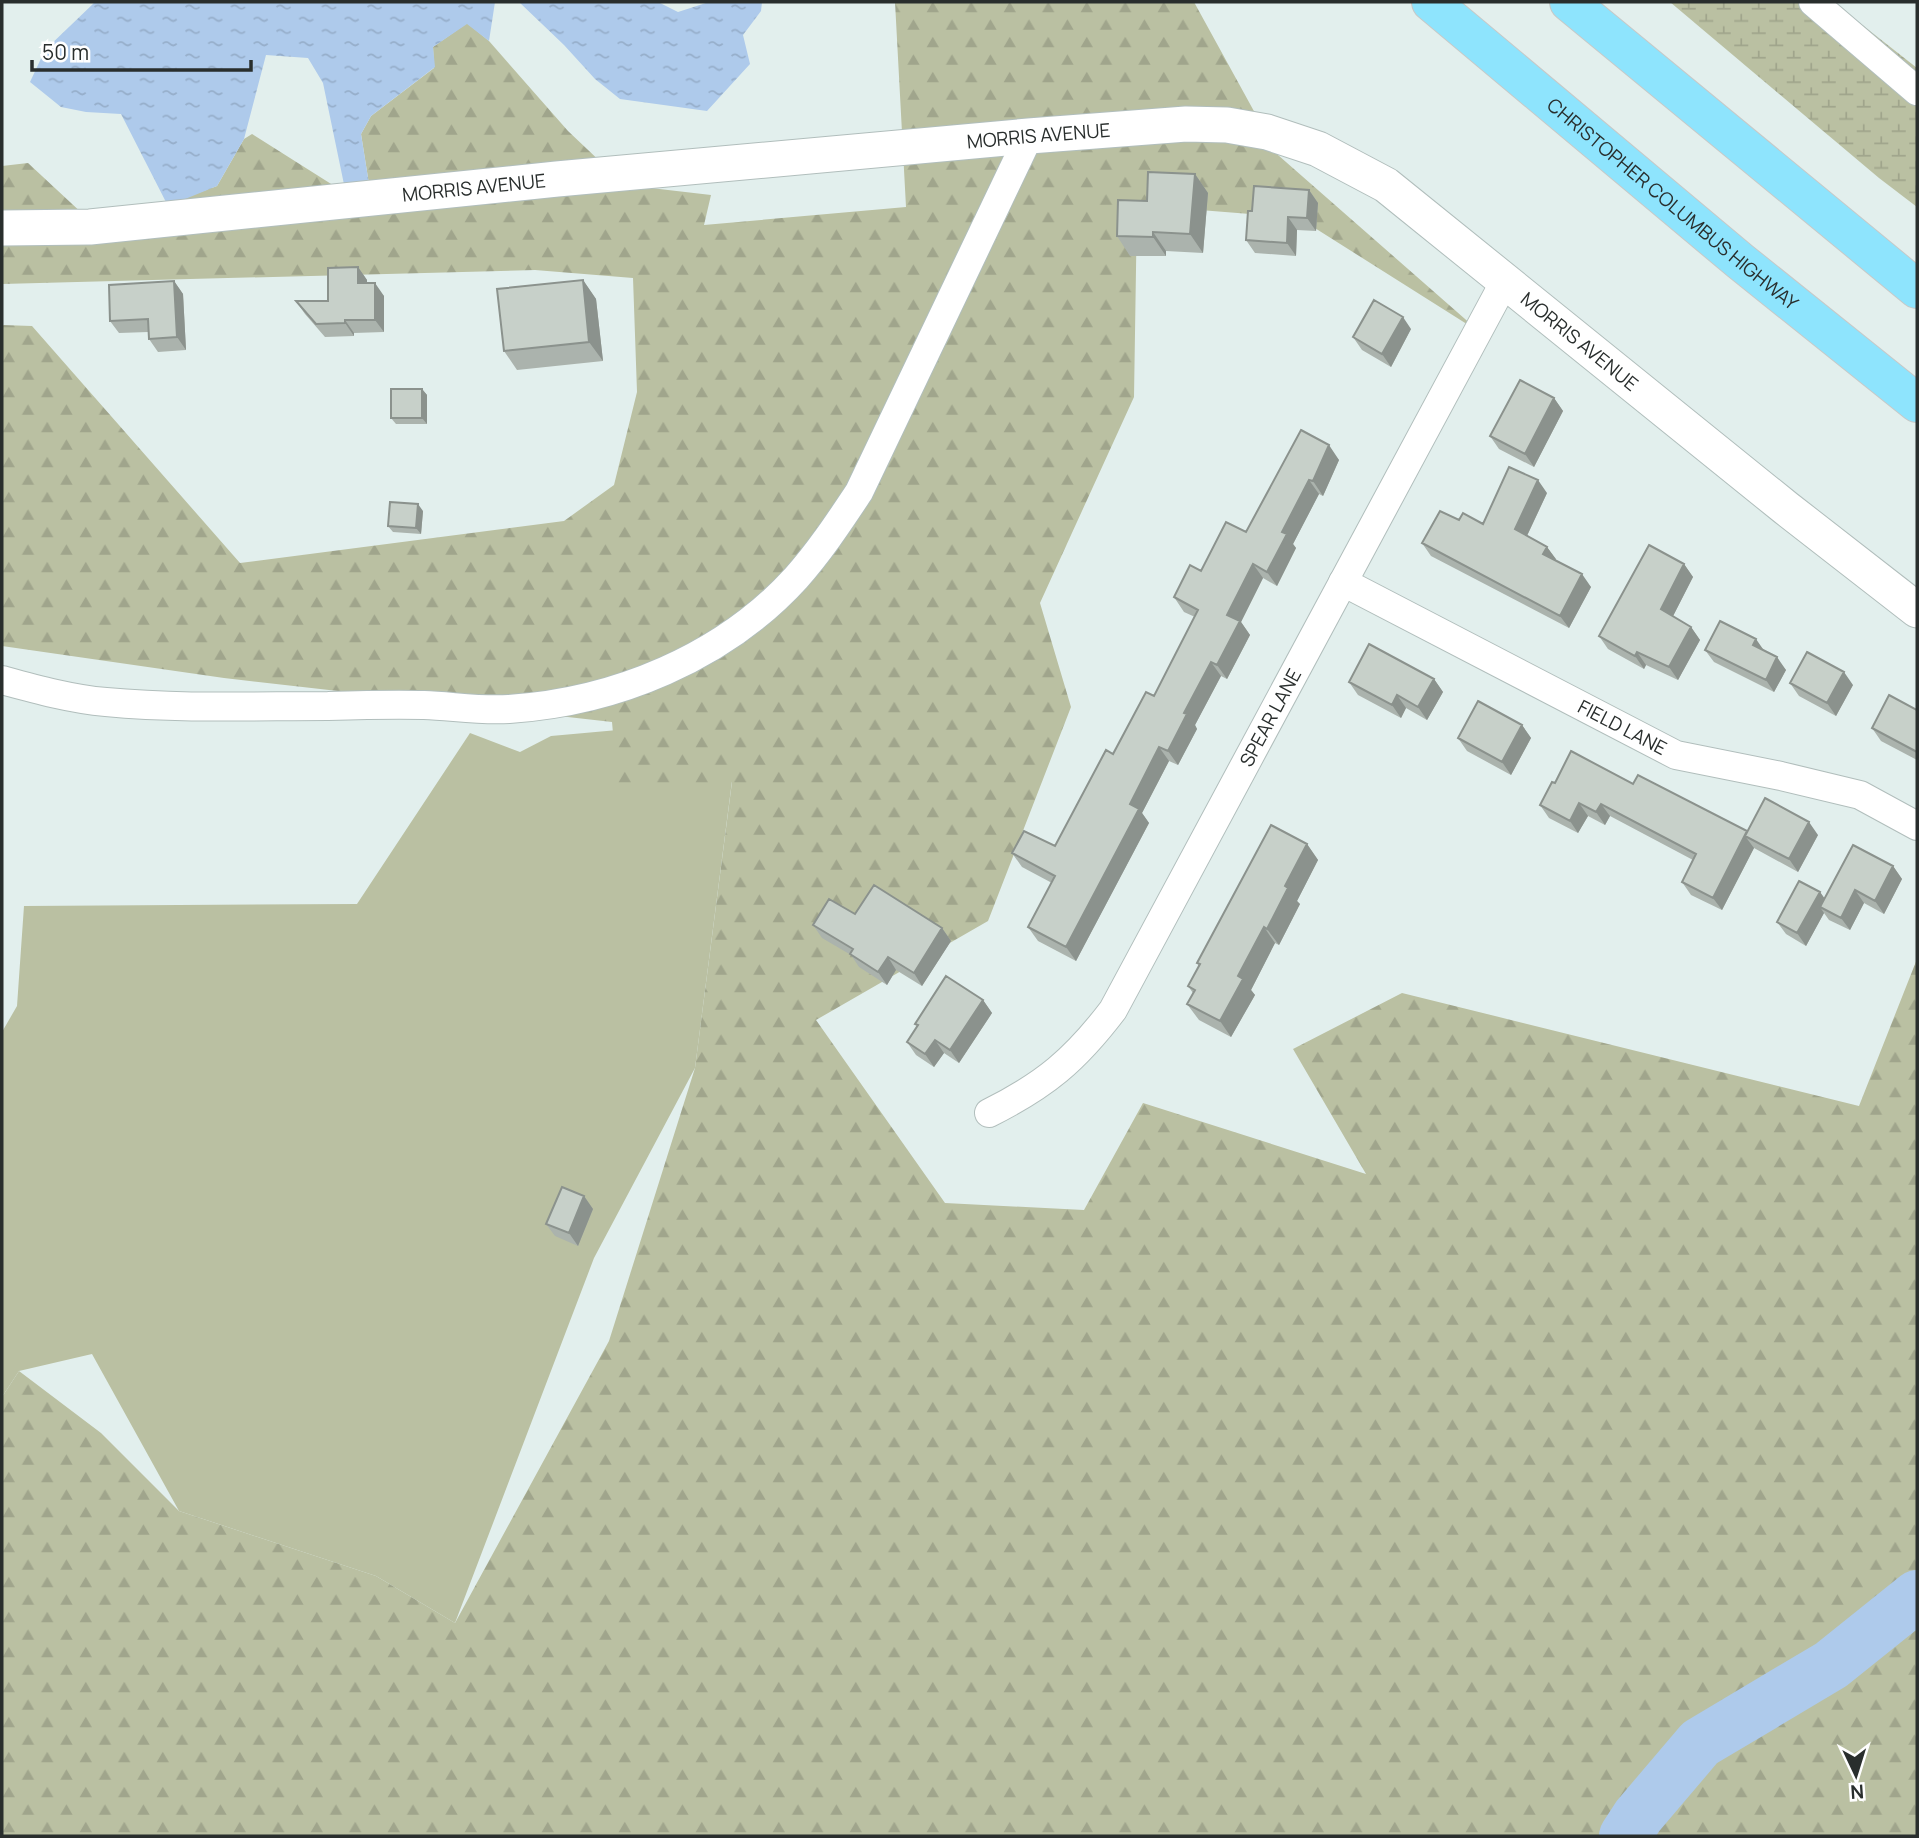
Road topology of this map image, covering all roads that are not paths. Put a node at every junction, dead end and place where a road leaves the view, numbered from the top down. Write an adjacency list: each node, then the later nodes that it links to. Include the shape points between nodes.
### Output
1 (1431, 2): 9 (highway, CHRISTOPHER COLUMBUS HIGHWAY)
2 (1569, 2): 8 (highway)
3 (1813, 2): 4 (street)
4 (1917, 91)
5 (1029, 136): 6 (street, MORRIS AVENUE, via 90,227); 7 (street, MORRIS AVENUE, via 1186,124 1267,132 1318,149 1386,185); 12 (street, via 859,492 795,579 711,647 613,691 560,704 506,709 426,705 170,707 103,702)
6 (2, 228)
7 (1505, 281): 10 (street, SPEAR LANE); 11 (street, MORRIS AVENUE)
8 (1917, 289)
9 (1917, 403)
10 (1343, 582): 13 (street, FIELD LANE, via 1676,755 1860,795); 14 (street, SPEAR LANE, via 1114,1010 1059,1071)
11 (1917, 610)
12 (2, 680)
13 (1917, 826)
14 (989, 1113)

